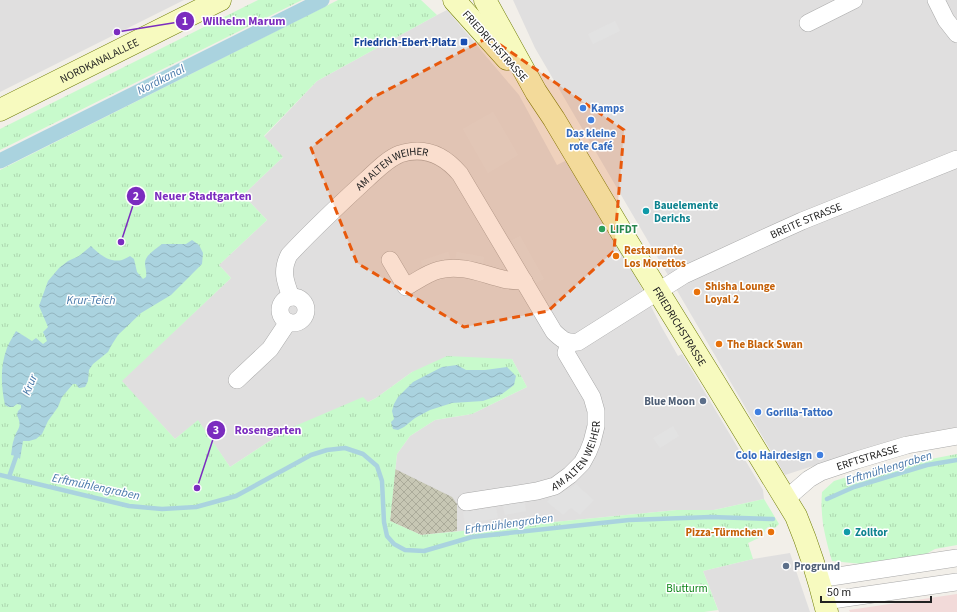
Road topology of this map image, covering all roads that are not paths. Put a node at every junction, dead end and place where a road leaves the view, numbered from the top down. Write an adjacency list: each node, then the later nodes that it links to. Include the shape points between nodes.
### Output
1 (220, 0): 9 (main road, NORDKANALALLEE)
2 (454, 0): 8 (main road, FRIEDRICHSTRASSE)
3 (485, 0): 8 (main road, FRIEDRICHSTRASSE)
4 (854, 0): 6 (street)
5 (936, 0): 7 (street, via 946,20)
6 (808, 24)
7 (957, 34)
8 (536, 92): 13 (main road, FRIEDRICHSTRASSE)
9 (0, 110)
10 (957, 159): 13 (street, BREITE STRASSE, via 771,235 684,275)
11 (390, 260): 12 (street, via 406,287 433,272 448,268 464,268 502,279)
12 (524, 281): 14 (street, AM ALTEN WEIHER, via 554,332); 15 (street, AM ALTEN WEIHER, via 455,168 436,154 414,152 398,155 386,162 351,194 289,255 284,267 285,281 290,297 300,299 304,303 304,316 299,322 288,322 270,349)
13 (658, 291): 14 (street, via 578,342); 17 (main road, FRIEDRICHSTRASSE)
14 (569, 343): 18 (street, AM ALTEN WEIHER, via 566,353 592,397 596,411 592,442 582,463 555,486)
15 (237, 380)
16 (957, 436): 17 (street, ERFTSTRASSE, via 907,445 821,472)
17 (786, 499): 20 (main road, FRIEDRICHSTRASSE, via 796,516)
18 (466, 502)
19 (957, 558): 20 (street)
20 (818, 579): 22 (main road, FRIEDRICHSTRASSE)
21 (957, 582): 22 (street)
22 (826, 607)

